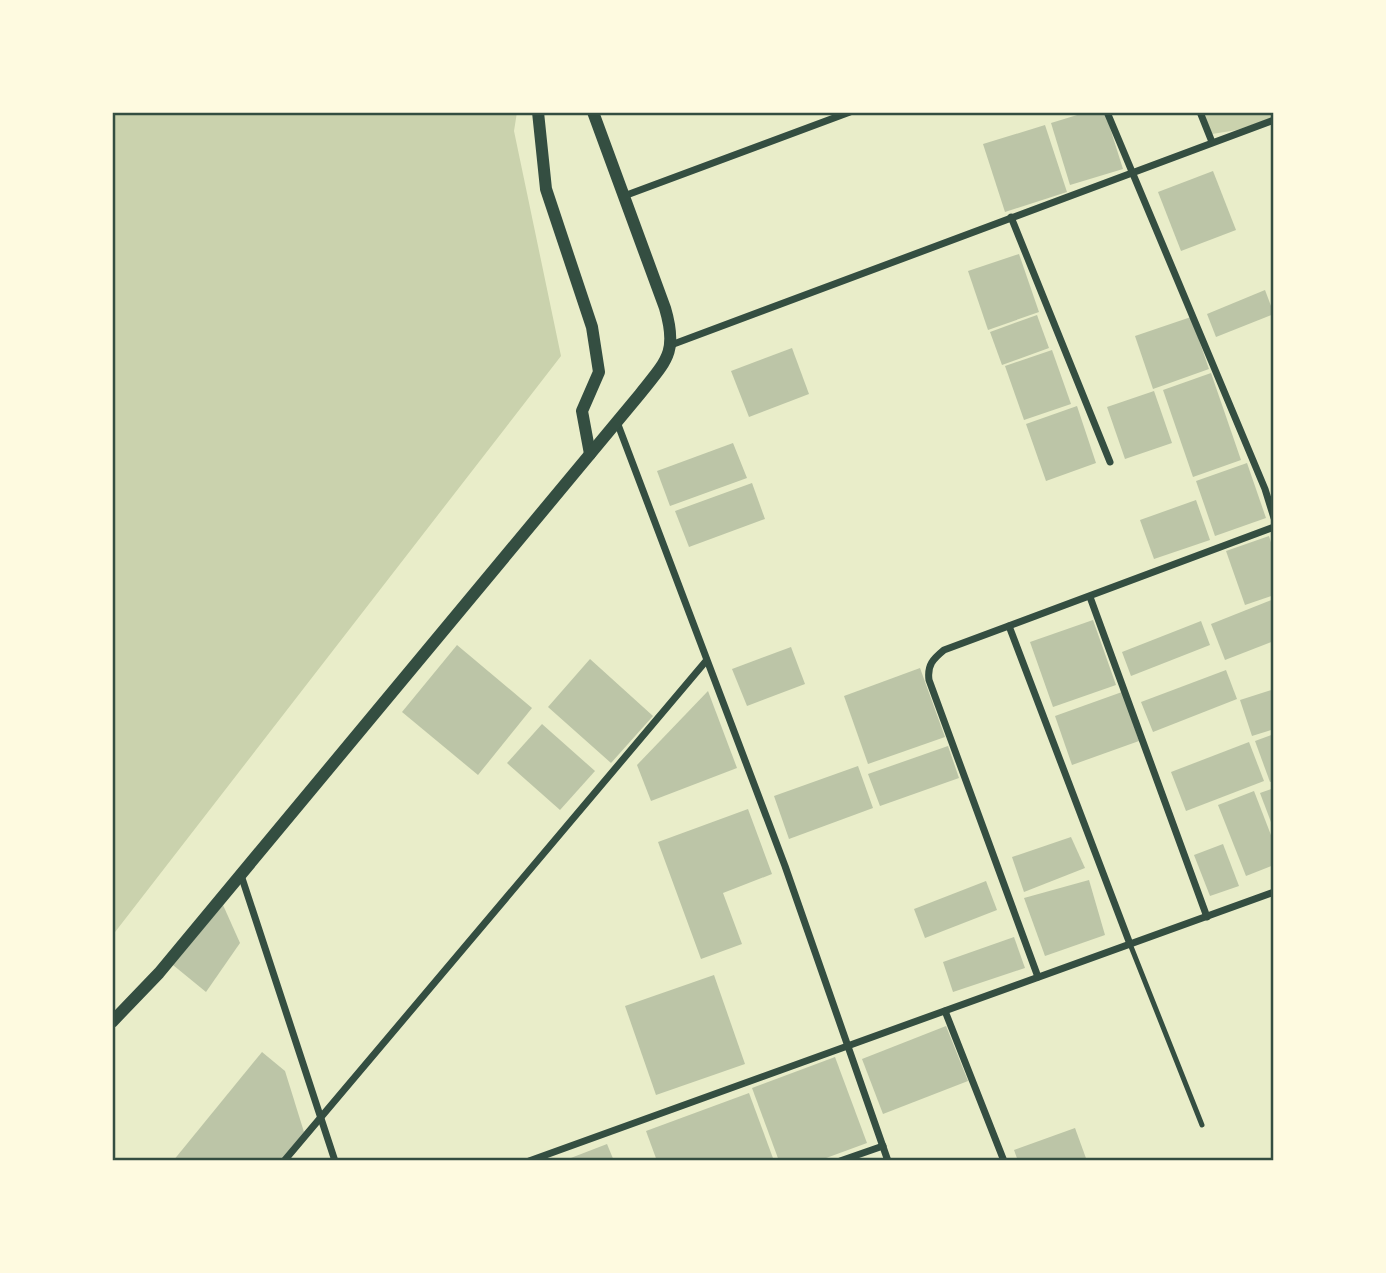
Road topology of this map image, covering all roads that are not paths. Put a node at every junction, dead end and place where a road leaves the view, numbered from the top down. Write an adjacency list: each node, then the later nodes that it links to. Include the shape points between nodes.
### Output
1 (538, 112): 13 (street, via 546,190 592,327 599,372 582,411)
2 (593, 112): 9 (street)
3 (850, 112): 9 (street)
4 (1107, 112): 8 (street)
5 (1200, 112): 7 (street)
6 (1274, 120): 7 (street)
7 (1212, 142): 8 (street)
8 (1132, 172): 10 (street); 15 (street)
9 (624, 196): 11 (street, via 665,308)
10 (1012, 217): 11 (street); 14 (street)
11 (671, 345): 12 (street, via 657,373)
12 (617, 422): 13 (street); 19 (street)
13 (590, 454): 20 (street)
14 (1110, 462)
15 (1274, 518)
16 (1274, 527): 17 (street)
17 (1090, 597): 18 (street); 22 (street)
18 (1009, 626): 23 (street); 24 (street, via 944,650 928,670)
19 (706, 661): 27 (street); 28 (street)
20 (241, 875): 26 (street); 28 (street)
21 (1273, 895): 22 (street)
22 (1207, 917): 23 (street)
23 (1130, 944): 24 (street); 29 (lane)
24 (1038, 977): 25 (street)
25 (945, 1011): 27 (street); 36 (street)
26 (112, 1022)
27 (848, 1046): 30 (street); 33 (street)
28 (321, 1118): 31 (street); 32 (street)
29 (1202, 1125)
30 (883, 1146): 34 (street); 35 (street)
31 (284, 1161)
32 (335, 1161)
33 (529, 1161)
34 (840, 1161)
35 (888, 1161)
36 (1004, 1161)

